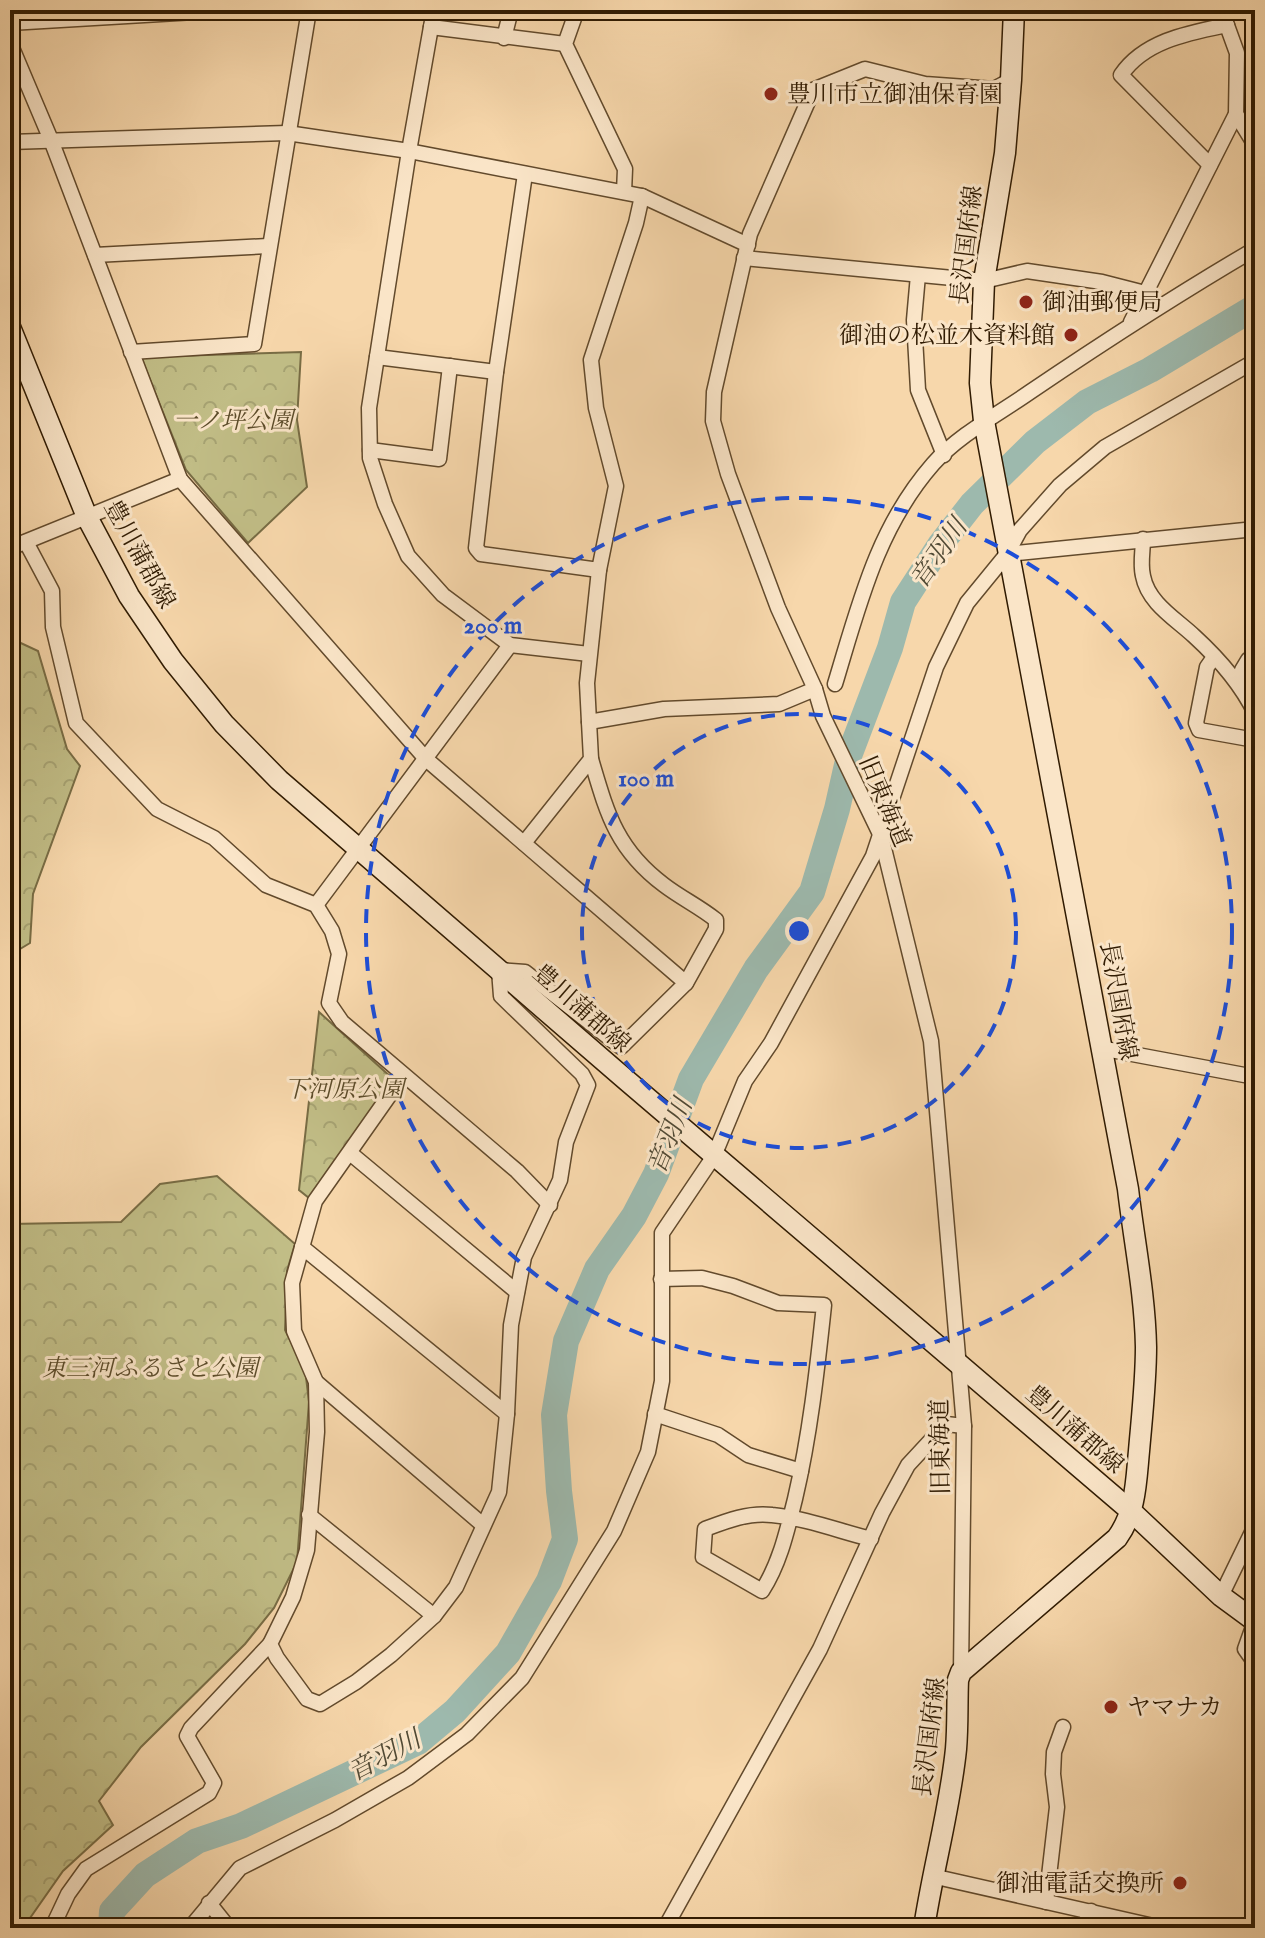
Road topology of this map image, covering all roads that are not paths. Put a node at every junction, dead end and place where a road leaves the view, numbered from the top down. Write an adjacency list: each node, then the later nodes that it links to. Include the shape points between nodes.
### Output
1 (228, 10): 7 (street)
2 (309, 10): 16 (street)
3 (434, 10): 10 (street)
4 (511, 10): 11 (street)
5 (577, 10): 13 (street)
6 (1014, 10): 14 (main road, 長沢国府線)
7 (119, 14): 9 (street)
8 (1226, 18): 15 (street, via 1237,53); 21 (street, via 1143,51 1121,75)
9 (10, 23)
10 (431, 27): 11 (street); 20 (street)
11 (504, 38): 13 (street)
12 (10, 43): 17 (street)
13 (565, 44): 23 (street, via 625,169)
14 (1011, 80): 27 (street, 旧東海道, via 994,89 925,84 865,69 813,90); 30 (main road, 長沢国府線)
15 (1236, 114): 19 (street); 21 (street)
16 (287, 133): 17 (street); 20 (street); 25 (street)
17 (51, 140): 18 (street); 28 (street)
18 (10, 142)
19 (1255, 145)
20 (409, 151): 22 (street); 35 (street)
21 (1210, 165): 31 (street)
22 (525, 174): 23 (street); 38 (street)
23 (624, 192): 24 (street)
24 (642, 196): 27 (street); 49 (street, via 591,360 596,408 616,486)
25 (268, 246): 28 (street); 34 (street, via 254,344)
26 (1255, 249): 32 (street)
27 (746, 252): 29 (street); 55 (street, 旧東海道, via 714,392 713,421 778,608)
28 (95, 255): 34 (street)
29 (918, 275): 30 (street); 41 (street, via 918,390)
30 (984, 281): 31 (street, via 1027,271); 39 (main road, 長沢国府線)
31 (1145, 293): 32 (street)
32 (1130, 324): 39 (street)
33 (10, 327): 43 (main road, 豊川蒲郡線)
34 (131, 352): 42 (street)
35 (377, 357): 37 (street); 40 (street, via 369,408)
36 (1255, 361): 47 (street, via 1105,447 1060,485)
37 (450, 366): 38 (street); 40 (street, via 439,459)
38 (496, 372): 49 (street, via 476,548 481,554)
39 (984, 425): 41 (street); 47 (main road, 長沢国府線)
40 (370, 450): 50 (street, via 385,504 408,556 443,595)
41 (944, 455): 54 (street, via 912,492 871,565)
42 (180, 479): 43 (street); 60 (street)
43 (87, 517): 46 (street); 64 (main road, 豊川蒲郡線, via 129,596 224,724 279,780)
44 (1255, 529): 45 (street)
45 (1143, 539): 47 (street); 52 (street, via 1143,576 1150,592)
46 (26, 542): 48 (street); 65 (street, via 52,591 53,627 76,723 157,809 214,838 266,885)
47 (1006, 546): 62 (street, via 967,603 936,667); 68 (main road, 長沢国府線)
48 (10, 548)
49 (599, 570): 51 (street)
50 (510, 645): 51 (street); 60 (street)
51 (589, 654): 58 (street)
52 (1214, 657): 56 (street); 59 (street, via 1207,667 1199,730)
53 (1255, 661): 56 (street, via 1248,660 1242,670)
54 (835, 684)
55 (815, 689): 58 (street, via 779,704 664,709); 62 (street, 旧東海道)
56 (1245, 692): 57 (street)
57 (1255, 713)
58 (589, 722): 61 (street)
59 (1255, 740)
60 (426, 759): 63 (street); 64 (street)
61 (591, 759): 63 (street); 67 (street, via 610,822 637,863 716,920)
62 (878, 830): 72 (street, via 873,856 779,1030 745,1081); 77 (street, 旧東海道, via 931,1041)
63 (524, 843): 67 (street)
64 (359, 848): 65 (street); 66 (main road, 豊川蒲郡線)
65 (316, 905): 69 (street, via 339,954 329,1003 342,1022)
66 (499, 970): 67 (street, via 525,972 621,1047); 72 (main road, 豊川蒲郡線); 73 (street, via 501,996 588,1085)
67 (686, 983)
68 (1100, 1048): 70 (street); 83 (main road, 長沢国府線, via 1128,1189 1146,1346)
69 (403, 1076): 71 (street); 73 (street)
70 (1255, 1077)
71 (350, 1153): 74 (street, via 315,1201); 76 (street)
72 (711, 1153): 75 (street, via 662,1233); 77 (main road, 豊川蒲郡線)
73 (550, 1205): 76 (street, via 524,1257)
74 (302, 1247): 78 (street, via 292,1283 294,1331); 79 (street)
75 (661, 1279): 80 (street, via 662,1381); 82 (street, via 702,1278 778,1303 824,1305)
76 (517, 1292): 79 (street)
77 (959, 1364): 81 (street, 旧東海道); 83 (main road, 豊川蒲郡線)
78 (316, 1382): 84 (street); 86 (street)
79 (507, 1414): 86 (street, via 499,1492)
80 (655, 1414): 82 (street, via 718,1435 748,1455); 98 (street, via 648,1452 614,1531 522,1678 467,1734 408,1778 240,1868)
81 (964, 1426): 88 (street, via 946,1424 908,1465); 94 (street, 旧東海道)
82 (801, 1471): 85 (street)
83 (1132, 1512): 89 (main road, 豊川蒲郡線); 94 (main road, 長沢国府線, via 1117,1538)
84 (309, 1515): 90 (street); 92 (street, via 307,1550 293,1597)
85 (790, 1519): 85 (street, via 730,1519 705,1529 703,1557 762,1591); 88 (street)
86 (483, 1525): 90 (street, via 456,1587)
87 (1255, 1526): 89 (street)
88 (871, 1539): 103 (street, via 820,1649)
89 (1221, 1596): 91 (main road, 豊川蒲郡線)
90 (434, 1616): 92 (street, via 391,1655 320,1704 307,1699)
91 (1255, 1621): 93 (street, via 1245,1649)
92 (270, 1644): 100 (street, via 187,1736 214,1783 209,1793 86,1869)
93 (1255, 1663)
94 (961, 1672): 96 (main road, 長沢国府線, via 956,1748)
95 (1063, 1727): 97 (street, via 1054,1752 1057,1807)
96 (932, 1876): 97 (street); 104 (main road, 長沢国府線)
97 (1046, 1902): 99 (street)
98 (209, 1903): 101 (street); 102 (street)
99 (1091, 1911): 105 (street); 106 (street)
100 (52, 1928)
101 (190, 1928)
102 (229, 1928)
103 (665, 1928)
104 (924, 1928)
105 (1082, 1928)
106 (1162, 1928)

